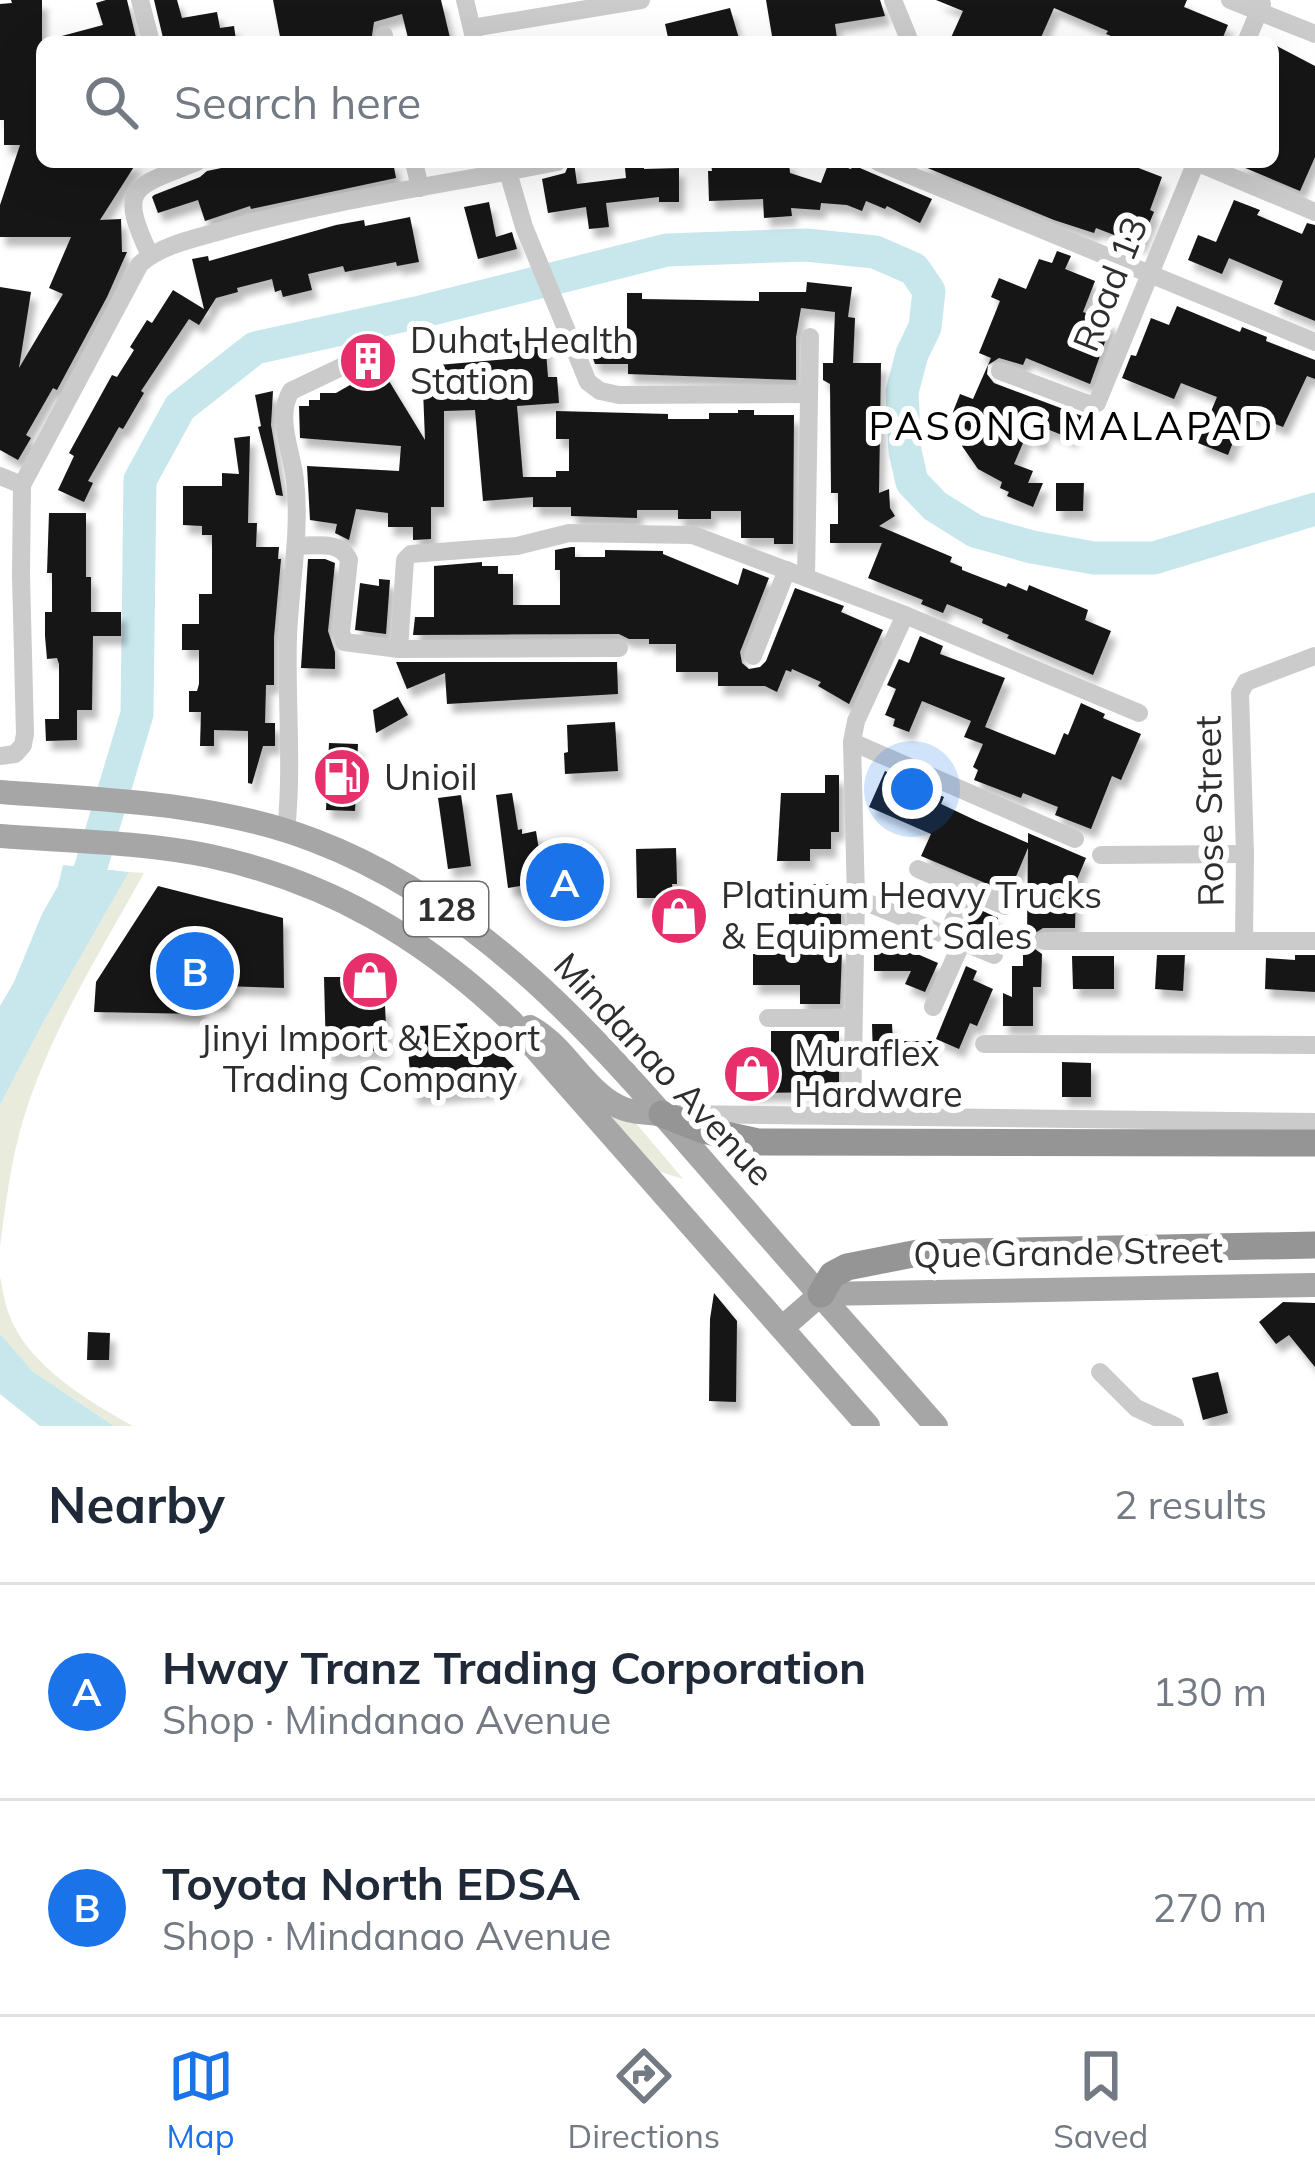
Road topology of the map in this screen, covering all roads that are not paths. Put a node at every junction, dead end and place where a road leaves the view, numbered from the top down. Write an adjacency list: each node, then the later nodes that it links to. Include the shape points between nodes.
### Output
1 (140, 0): 9 (street)
2 (465, 0): 8 (street)
3 (641, 0): 8 (street)
4 (893, 0): 10 (street)
5 (1230, 0): 6 (street)
6 (1262, 6): 7 (street); 11 (street)
7 (1315, 34)
8 (474, 35)
9 (149, 36)
10 (908, 36)
11 (1249, 36)
12 (179, 168): 21 (street, via 146,182 132,199)
13 (415, 168): 19 (street)
14 (502, 168): 19 (street)
15 (506, 168): 27 (street, via 568,339 600,392)
16 (893, 168): 22 (street)
17 (1194, 168): 22 (street, Road 13)
18 (1210, 168): 20 (street)
19 (420, 188): 21 (street, via 267,217)
20 (1315, 212)
21 (150, 255): 29 (street)
22 (1150, 273): 24 (street); 26 (street, Road 13, via 1097,403)
23 (810, 337): 27 (street)
24 (1315, 342)
25 (354, 361): 30 (street, via 285,400)
26 (1000, 371)
27 (809, 394): 31 (street)
28 (0, 476): 29 (street)
29 (22, 485): 33 (street)
30 (296, 546): 36 (street, via 346,552 344,642); 43 (street)
31 (796, 573): 34 (street); 36 (street, via 693,535 569,533 517,546 422,551 406,560); 37 (street)
32 (0, 575): 33 (street)
33 (21, 575): 41 (street, via 25,734)
34 (905, 615): 39 (street); 40 (street)
35 (619, 648): 36 (street)
36 (399, 649)
37 (753, 656)
38 (1315, 656): 46 (street, Rose Street, via 1246,682 1240,693)
39 (1139, 713)
40 (852, 742): 45 (street); 50 (street)
41 (8, 755)
42 (10, 792): 43 (main road, Mindanao Avenue / 128, via 169,806)
43 (286, 831): 65 (main road, Mindanao Avenue / 128, via 415,888 464,921 544,989)
44 (7, 836): 62 (main road, 128, via 161,849 292,879 393,927)
45 (1075, 839)
46 (1245, 854): 47 (street); 54 (street, Rose Street)
47 (1101, 855)
48 (918, 869): 49 (street)
49 (967, 889): 51 (street); 53 (street)
50 (856, 898): 52 (street); 53 (street)
51 (1005, 906)
52 (855, 937): 55 (street); 61 (street)
53 (955, 939): 58 (street); 59 (street)
54 (1244, 940): 56 (street); 57 (street)
55 (762, 941)
56 (1045, 941)
57 (1315, 941)
58 (994, 955)
59 (933, 1007)
60 (767, 1018): 61 (street)
61 (854, 1018): 66 (street)
62 (511, 1021): 65 (main road, via 551,1041 612,1103); 71 (main road, 128)
63 (984, 1044): 64 (street)
64 (1315, 1045)
65 (662, 1114): 66 (street); 67 (highway, via 758,1142); 70 (main road, Mindanao Avenue / 128)
66 (852, 1115): 67 (street)
67 (1314, 1129)
68 (1315, 1245): 70 (highway, via 917,1252 847,1267)
69 (1315, 1285): 70 (main road, Que Grande Street)
70 (821, 1294): 71 (main road); 74 (main road, Mindanao Avenue / 128)
71 (782, 1328): 73 (main road, 128)
72 (1100, 1372): 75 (street, via 1136,1408)
73 (868, 1426)
74 (936, 1426)
75 (1175, 1426)

